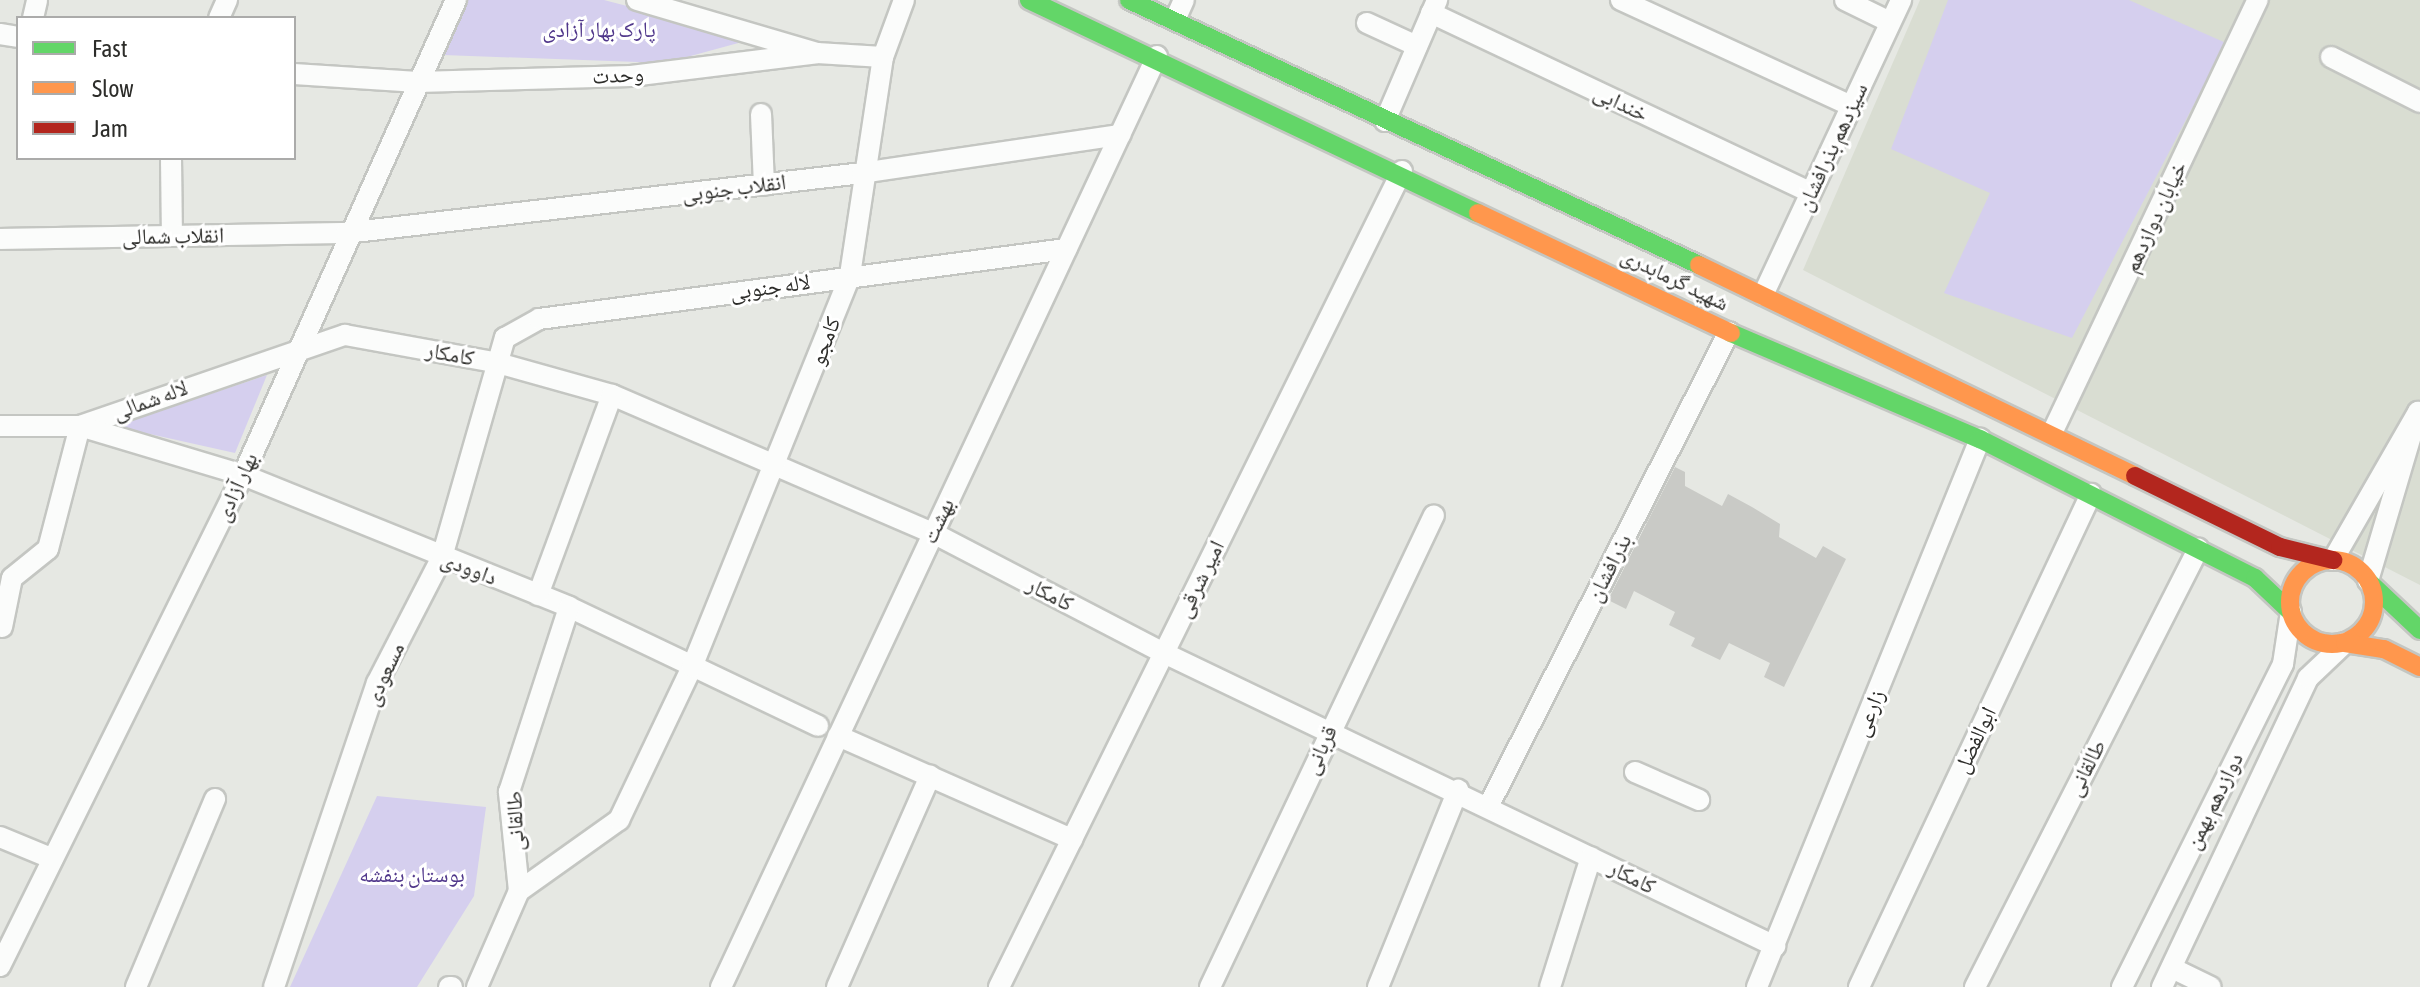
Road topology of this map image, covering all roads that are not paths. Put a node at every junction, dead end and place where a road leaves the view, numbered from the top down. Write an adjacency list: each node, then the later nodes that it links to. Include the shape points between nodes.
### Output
1 (456, 0): 21 (street, بهار آزادی)
2 (637, 0): 16 (street, وحدت)
3 (904, 0): 18 (street, کامجو)
4 (1029, 0): 17 (main road, شهید گرمابدری)
5 (1129, 0): 12 (main road, شهید گرمابدری)
6 (1184, 0): 12 (street)
7 (1621, 0): 23 (street)
8 (1845, 0): 13 (street)
9 (1901, 0): 13 (street, سیزدهم بذرافشان)
10 (2258, 0): 45 (street, خیابان دوازدهم)
11 (1434, 7): 15 (street); 31 (street, خندابی)
12 (1175, 20): 17 (main road); 25 (main road, شهید گرمابدری)
13 (1890, 22): 23 (street, سیزدهم بذرافشان)
14 (1367, 23): 15 (street)
15 (1417, 46): 25 (street)
16 (817, 53): 18 (street, وحدت); 21 (street, وحدت, via 631,76)
17 (1157, 56): 26 (street, بهشت); 28 (main road, شهید گرمابدری)
18 (883, 57): 29 (street, کامجو)
19 (2331, 57): 22 (street)
20 (296, 74): 21 (street, وحدت)
21 (418, 82): 32 (street, بهار آزادی)
22 (2420, 102)
23 (1851, 106): 31 (street, سیزدهم بذرافشان)
24 (761, 114): 30 (street)
25 (1385, 121): 37 (main road, شهید گرمابدری)
26 (1120, 135): 29 (street, انقلاب جنوبی); 35 (street, بهشت)
27 (171, 160): 33 (street)
28 (1402, 171): 38 (main road, شهید گرمابدری); 62 (street, امیر شرقی)
29 (862, 173): 30 (street, انقلاب جنوبی); 36 (street, کامجو)
30 (764, 185): 32 (street, انقلاب جنوبی)
31 (1811, 193): 37 (street, سیزدهم بذرافشان)
32 (346, 233): 33 (street, انقلاب شمالی); 39 (street, بهار آزادی)
33 (172, 236): 34 (street, انقلاب شمالی)
34 (0, 239)
35 (1066, 249): 36 (street, لاله جنوبی); 51 (street, بهشت)
36 (850, 275): 40 (street, لاله جنوبی, via 539,319 505,338); 47 (street, کامجو)
37 (1763, 295): 45 (main road, شهید گرمابدری)
38 (1729, 332): 46 (main road, شهید گرمابدری); 73 (street, بذرافشان)
39 (296, 347): 40 (street, کامکار, via 345,335); 44 (street, لاله شمالی); 48 (street, بهار آزادی)
40 (494, 362): 41 (street, کامکار); 53 (street, مسعودی)
41 (612, 395): 47 (street, کامکار); 56 (street)
42 (2419, 410): 54 (street); 55 (street)
43 (0, 426): 44 (street, لاله شمالی)
44 (80, 426): 48 (street, داوودی); 59 (street, via 48,549 12,578)
45 (2052, 433): 54 (main road, شهید گرمابدری, via 2280,547)
46 (1980, 439): 49 (main road, شهید گرمابدری); 79 (street, زارعی)
47 (779, 464): 51 (street, کامکار); 63 (street, کامجو)
48 (243, 475): 53 (street, داوودی); 77 (street, بهار آزادی)
49 (2091, 494): 52 (main road, شهید گرمابدری); 92 (street, ابوالفضل)
50 (1434, 515): 66 (street, قربانی)
51 (933, 533): 62 (street, کامکار); 67 (street, بهشت)
52 (2198, 549): 58 (main road, شهید گرمابدری, via 2276,591); 93 (street, طالقانی)
53 (442, 557): 56 (street, داوودی); 83 (street, مسعودی, via 377,683)
54 (2333, 560): 55 (main road); 58 (main road, via 2299,575)
55 (2368, 581): 60 (main road); 61 (main road, via 2370,619)
56 (538, 595): 57 (street, داوودی)
57 (569, 607): 63 (street, داوودی); 78 (street, طالقانی, via 509,792)
58 (2291, 612): 61 (main road, via 2315,641); 94 (street, دوازدهم بهمن, via 2283,664)
59 (2, 627)
60 (2420, 630)
61 (2345, 643): 64 (main road, via 2384,649); 81 (street, دوازدهم بهمن, via 2308,678)
62 (1164, 653): 66 (street, کامکار); 75 (street, امیر شرقی)
63 (692, 667): 65 (street, داوودی); 78 (street, کامجو, via 619,820)
64 (2420, 667)
65 (818, 726)
66 (1329, 731): 70 (street, کامکار); 88 (street, قربانی)
67 (838, 736): 69 (street); 85 (street, بهشت)
68 (1635, 772): 72 (street)
69 (930, 776): 75 (street); 86 (street)
70 (1458, 790): 73 (street, کامکار); 89 (street)
71 (215, 799): 82 (street)
72 (1699, 800)
73 (1490, 803): 76 (street, کامکار)
74 (0, 837): 77 (street)
75 (1072, 839): 87 (street, امیر شرقی)
76 (1591, 857): 79 (street, کامکار); 90 (street)
77 (53, 859): 80 (street, بهار آزادی)
78 (519, 891): 84 (street, طالقانی)
79 (1775, 946): 91 (street, زارعی)
80 (0, 966)
81 (2172, 968): 95 (street, دوازدهم بهمن); 96 (street)
82 (136, 987)
83 (274, 987)
84 (477, 987)
85 (721, 987)
86 (837, 987)
87 (999, 987)
88 (1210, 987)
89 (1378, 987)
90 (1550, 987)
91 (1757, 987)
92 (1859, 987)
93 (1975, 987)
94 (2122, 987)
95 (2162, 987)
96 (2211, 987)

